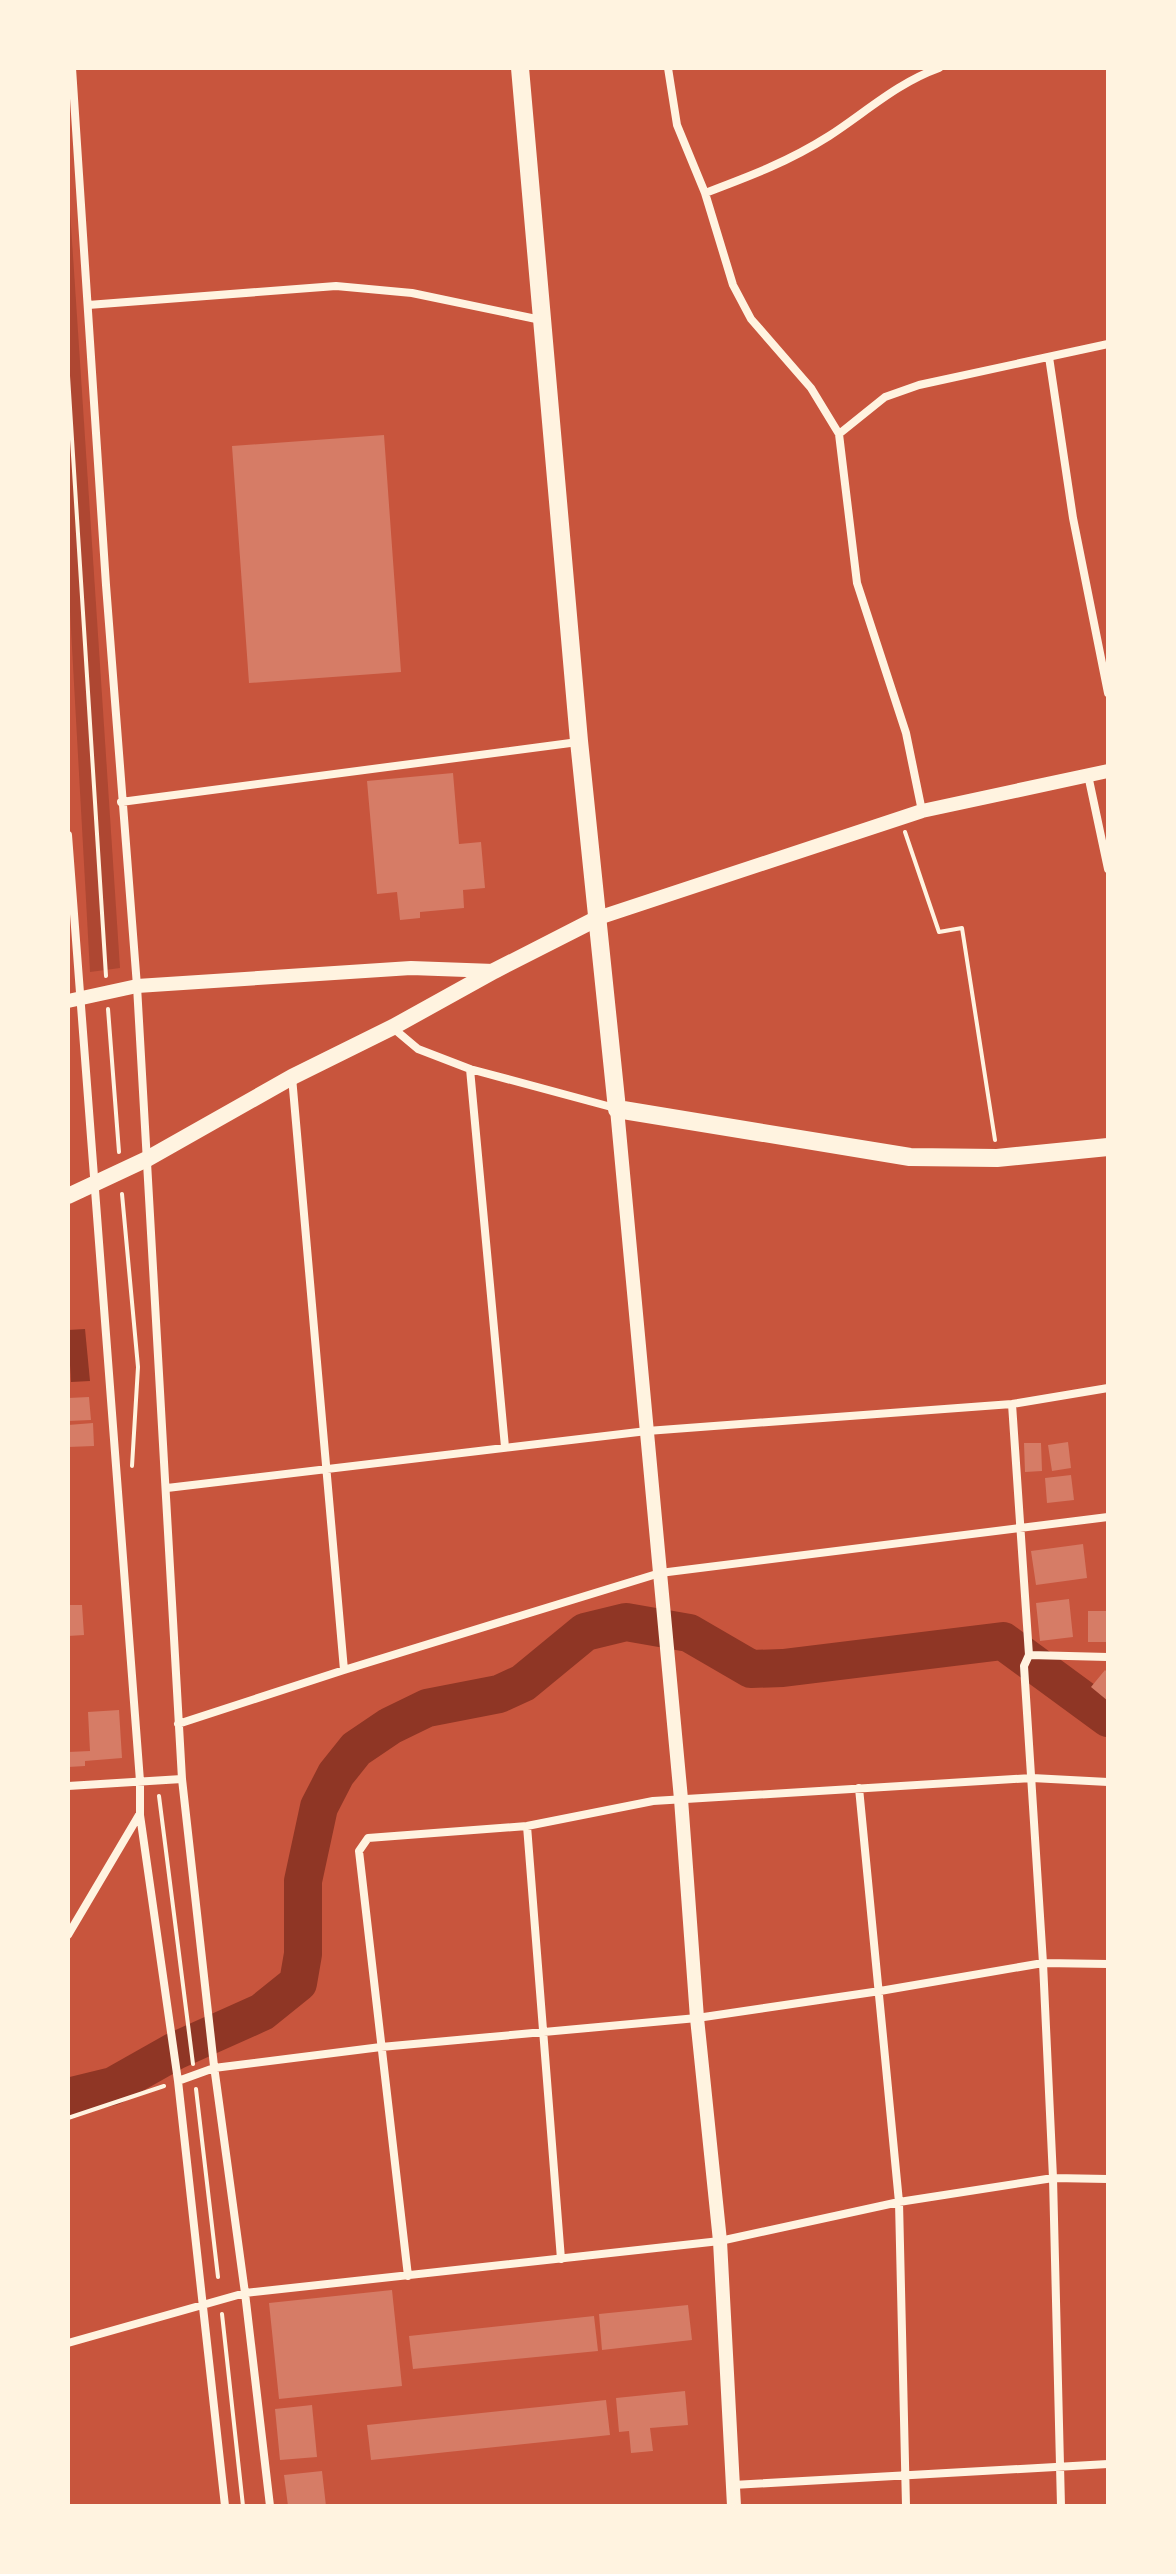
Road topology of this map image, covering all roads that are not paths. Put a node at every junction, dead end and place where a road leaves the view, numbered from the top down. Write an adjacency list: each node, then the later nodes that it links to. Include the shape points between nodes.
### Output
1 (72, 68): 6 (street)
2 (520, 68): 7 (highway)
3 (668, 68): 5 (street, via 677,125)
4 (939, 68): 5 (street, via 885,95 775,167)
5 (705, 193): 10 (street, via 733,285 751,319 811,388)
6 (88, 305): 7 (street, via 336,286 412,293); 15 (street)
7 (541, 321): 12 (highway)
8 (1108, 344): 9 (street)
9 (1049, 357): 10 (street, via 885,397); 11 (street, via 1073,518)
10 (839, 434): 16 (street, via 857,583 906,733)
11 (1108, 693)
12 (579, 741): 15 (street); 19 (highway)
13 (1108, 771): 14 (street)
14 (1088, 775): 16 (street); 18 (street)
15 (121, 802): 21 (street)
16 (922, 811): 19 (street)
17 (68, 835): 22 (street)
18 (1108, 869)
19 (598, 918): 20 (main road); 26 (highway)
20 (494, 971): 21 (street, via 411,968); 23 (main road)
21 (137, 986): 22 (street); 28 (street)
22 (74, 1000): 29 (street)
23 (393, 1027): 24 (street, via 418,1049); 25 (main road)
24 (470, 1069): 26 (street); 34 (street)
25 (292, 1077): 28 (main road); 35 (street)
26 (617, 1109): 27 (highway, via 910,1157 997,1158); 33 (street)
27 (1108, 1147)
28 (147, 1159): 29 (main road); 36 (street)
29 (94, 1183): 30 (main road); 46 (street)
30 (68, 1196)
31 (1108, 1388): 32 (street)
32 (1012, 1404): 33 (street); 38 (street)
33 (647, 1431): 34 (street); 39 (street)
34 (505, 1447): 35 (street)
35 (328, 1470): 36 (street); 42 (street)
36 (167, 1488): 43 (street)
37 (1108, 1517): 38 (street)
38 (1019, 1529): 39 (street); 40 (street)
39 (660, 1573): 42 (street); 50 (street)
40 (1029, 1655): 41 (street); 44 (street, via 1024,1666)
41 (1108, 1657)
42 (344, 1670): 43 (street)
43 (178, 1724): 45 (street)
44 (1032, 1778): 47 (street); 49 (street); 54 (street)
45 (182, 1779): 46 (street); 60 (street)
46 (140, 1781): 48 (street); 51 (street)
47 (1108, 1782)
48 (68, 1786)
49 (859, 1788): 50 (street); 56 (street)
50 (681, 1799): 52 (street); 57 (street)
51 (140, 1815): 53 (street); 61 (street)
52 (527, 1826): 58 (street); 59 (street, via 368,1838 359,1851)
53 (68, 1935)
54 (1043, 1963): 55 (street); 56 (street); 62 (street)
55 (1108, 1964)
56 (880, 1991): 57 (street); 64 (street)
57 (697, 2018): 58 (street); 65 (street)
58 (545, 2033): 59 (street); 66 (street)
59 (381, 2047): 60 (street); 67 (street)
60 (214, 2067): 61 (street); 68 (street)
61 (178, 2080): 69 (street)
62 (1053, 2178): 63 (street); 64 (street); 72 (street)
63 (1108, 2179)
64 (899, 2202): 65 (street); 73 (street)
65 (720, 2241): 66 (street); 74 (street)
66 (561, 2259): 67 (street)
67 (408, 2276): 68 (street)
68 (245, 2293): 69 (street); 76 (street)
69 (203, 2306): 70 (street); 75 (street)
70 (68, 2343)
71 (1108, 2464): 72 (street)
72 (1060, 2465): 73 (street); 79 (street)
73 (905, 2476): 74 (street); 78 (street)
74 (733, 2485): 77 (street)
75 (225, 2506)
76 (270, 2506)
77 (734, 2506)
78 (906, 2506)
79 (1061, 2506)

